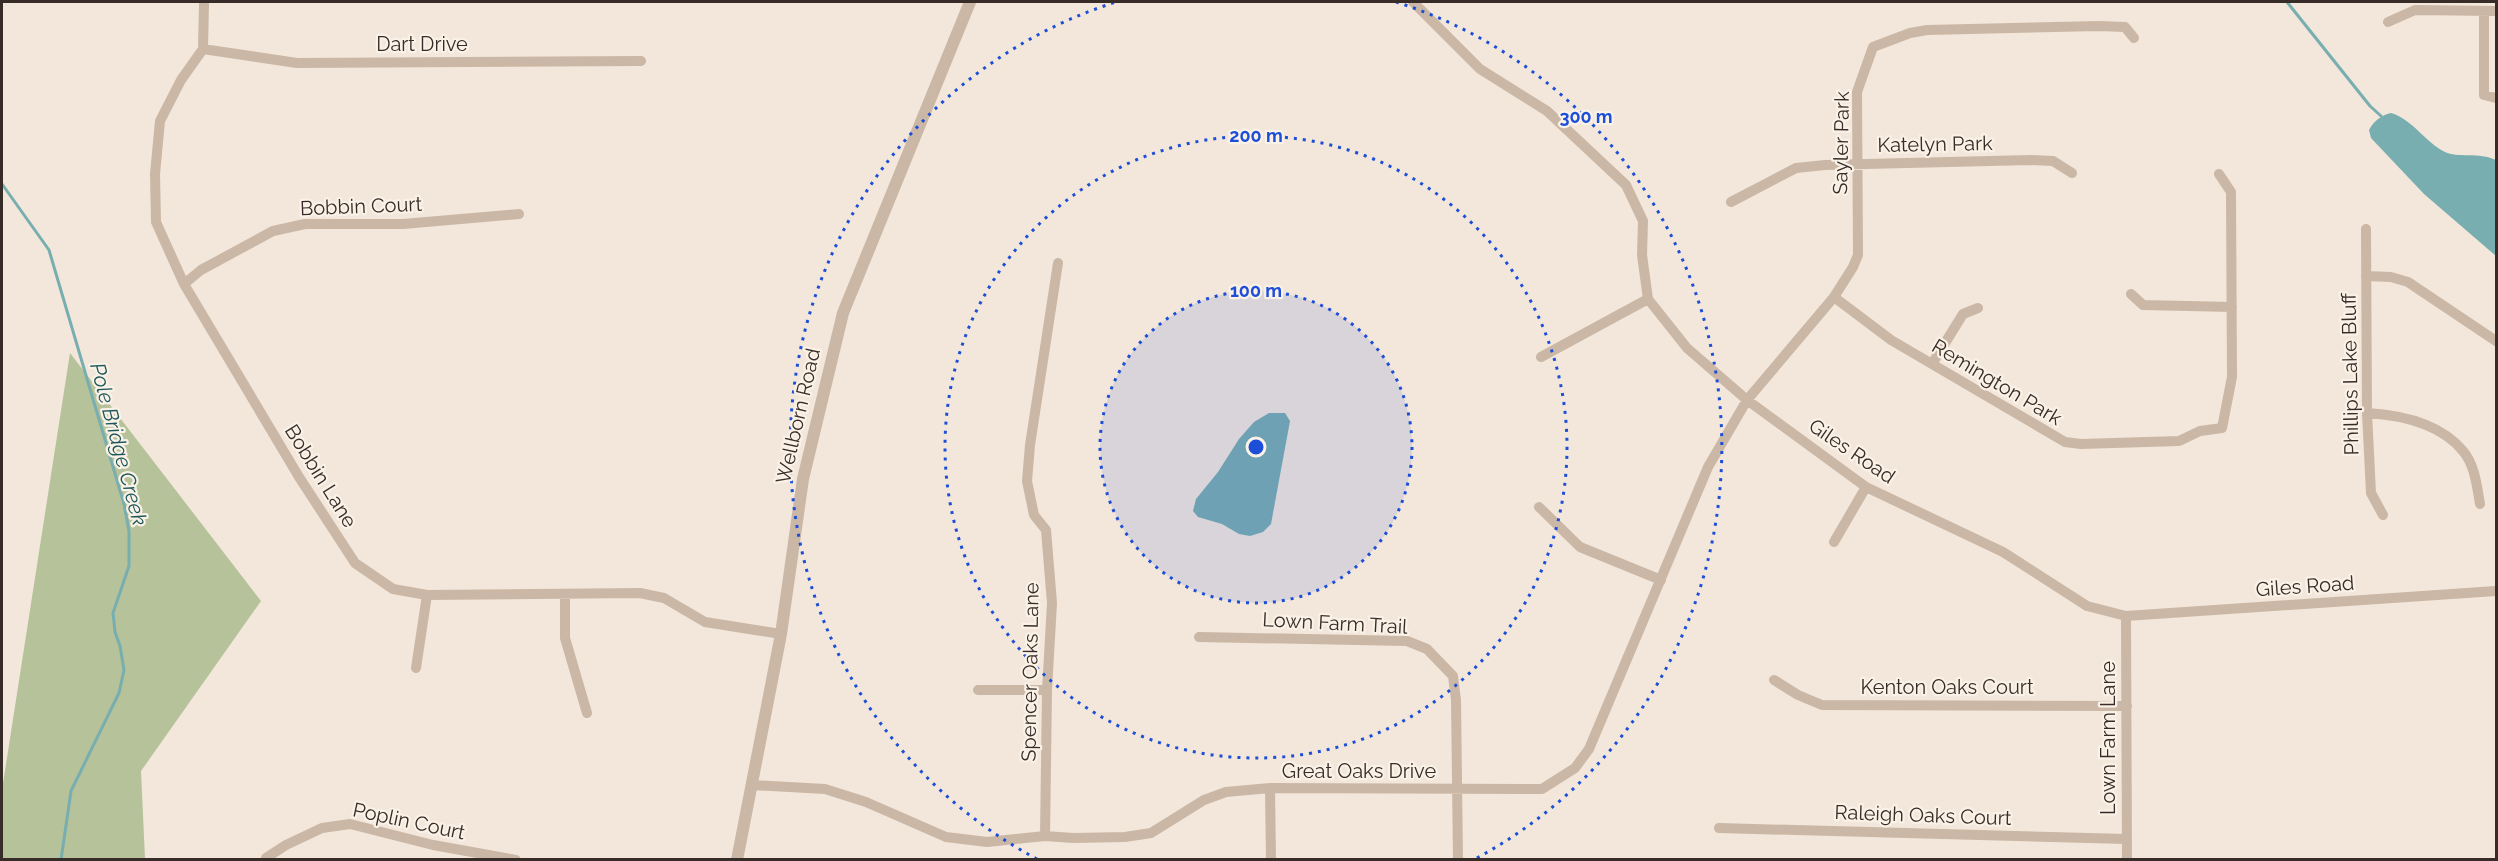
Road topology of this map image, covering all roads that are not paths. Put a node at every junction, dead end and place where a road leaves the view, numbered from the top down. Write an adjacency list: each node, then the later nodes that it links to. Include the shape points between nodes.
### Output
1 (970, 2): 40 (street, Wellborn Road, via 843,313 802,479)
2 (1413, 2): 22 (street, via 1480,69 1547,111 1626,184 1643,221 1642,255)
3 (204, 4): 8 (street)
4 (2484, 11): 5 (street); 6 (street, via 2415,10); 10 (street, via 2484,95)
5 (2496, 11)
6 (2388, 22)
7 (2134, 38): 11 (street, Sayler Park, via 2125,27 1927,30 1873,47 1857,92)
8 (203, 49): 9 (street, Dart Drive, via 297,63); 19 (street, Bobbin Lane, via 159,121 154,174 156,222)
9 (641, 61)
10 (2496, 98)
11 (1857, 163): 12 (street, Katelyn Park, via 2053,161); 14 (street, Katelyn Park, via 1796,168); 21 (street, Sayler Park, via 1858,255)
12 (2073, 173)
13 (2219, 174): 23 (street, Remington Park, via 2231,192)
14 (1731, 202)
15 (519, 214): 19 (street, Bobbin Court, via 403,224 305,224 273,231 201,270)
16 (2366, 229): 18 (street, Phillips Lake Bluff)
17 (1058, 264): 45 (street, Spencer Oaks Lane, via 1027,481 1034,515 1046,530 1052,603)
18 (2366, 276): 25 (street, via 2408,282); 29 (street, Phillips Lake Bluff)
19 (184, 284): 38 (street, Bobbin Lane, via 355,563 393,589)
20 (2131, 294): 23 (street, via 2143,305)
21 (1834, 297): 27 (street, Remington Park); 28 (street, Sayler Park)
22 (1648, 299): 26 (street); 28 (street, Giles Road, via 1688,348)
23 (2232, 307): 27 (street, Remington Park, via 2232,377 2222,428 2200,431 2179,441 2065,442)
24 (1978, 308): 27 (street, via 1964,314)
25 (2496, 341)
26 (1541, 357)
27 (1932, 364)
28 (1747, 400): 30 (street, Giles Road); 35 (street, Great Oaks Drive, via 1708,468)
29 (2367, 413): 31 (street, via 2413,419 2445,435 2464,452 2473,470); 33 (street, Phillips Lake Bluff, via 2371,493)
30 (1866, 487): 34 (street); 39 (street, Giles Road, via 2003,552 2087,606)
31 (2480, 504)
32 (1539, 507): 35 (street, via 1580,547)
33 (2383, 515)
34 (1834, 542)
35 (1661, 580): 50 (street, Great Oaks Drive, via 1589,749 1575,768 1542,789)
36 (2496, 591): 39 (street, Giles Road)
37 (565, 594): 38 (street, Bobbin Lane); 40 (street, Bobbin Lane, via 640,593 664,598 705,622); 47 (street, via 566,638)
38 (427, 595): 42 (street)
39 (2126, 616): 46 (street, Lown Farm Lane)
40 (781, 634): 48 (street, Wellborn Road)
41 (1199, 636): 50 (street, Lown Farm Trail, via 1407,641 1427,649 1453,676)
42 (416, 668)
43 (1774, 680): 46 (street, Kenton Oaks Court, via 1822,705)
44 (978, 690): 45 (street)
45 (1047, 690): 52 (street, Spencer Oaks Lane)
46 (2127, 706): 53 (street, Lown Farm Lane)
47 (587, 713)
48 (752, 785): 52 (street, Great Oaks Drive, via 825,789 866,802 946,837 987,842); 56 (street, Wellborn Road)
49 (1270, 788): 50 (street, Great Oaks Drive); 52 (street, Great Oaks Drive, via 1215,796 1151,833 1125,837); 57 (street)
50 (1458, 789): 58 (street, Lown Farm Trail)
51 (1719, 828): 53 (street, Raleigh Oaks Court)
52 (1046, 836)
53 (2126, 839): 59 (street, Lown Farm Lane)
54 (266, 858): 55 (street, Poplin Court, via 322,828 350,824)
55 (516, 860)
56 (738, 860)
57 (1271, 860)
58 (1458, 860)
59 (2127, 860)

